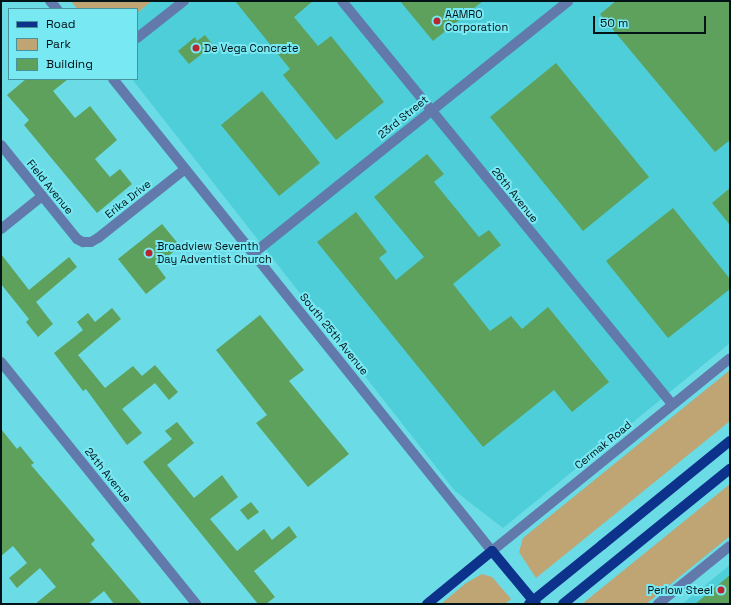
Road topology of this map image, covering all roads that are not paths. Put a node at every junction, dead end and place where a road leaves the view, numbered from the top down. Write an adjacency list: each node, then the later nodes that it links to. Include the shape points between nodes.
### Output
1 (184, 1): 4 (street)
2 (342, 1): 6 (street, 26th Avenue)
3 (568, 1): 6 (street, 23rd Street)
4 (138, 37)
5 (113, 80): 8 (street, South 25th Avenue)
6 (430, 111): 12 (street, 23rd Street); 15 (street, 26th Avenue)
7 (1, 145): 9 (street, Field Avenue)
8 (185, 169): 11 (street, Erika Drive, via 98,238 91,242); 12 (street, South 25th Avenue)
9 (42, 196): 10 (street); 11 (street, Field Avenue, via 77,239)
10 (1, 229)
11 (83, 242)
12 (254, 253): 19 (street, South 25th Avenue)
13 (730, 358): 15 (street, Cermak Road)
14 (1, 362): 20 (street, 24th Avenue)
15 (672, 404): 19 (street, Cermak Road)
16 (730, 441): 22 (main road, bridge)
17 (730, 469): 24 (main road)
18 (730, 546): 25 (street)
19 (492, 551): 21 (main road); 23 (main road, South 25th Avenue)
20 (196, 604)
21 (427, 604)
22 (529, 604)
23 (536, 604)
24 (563, 604)
25 (658, 604)

